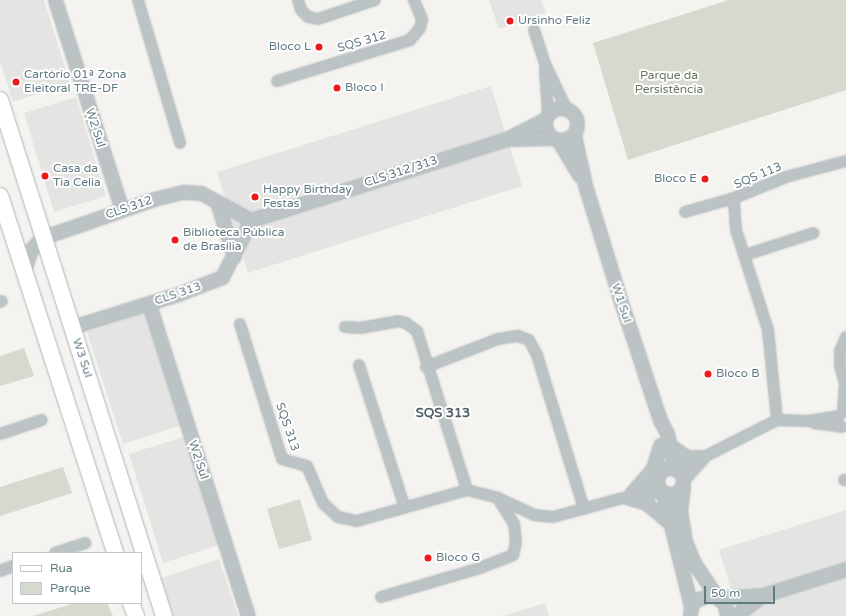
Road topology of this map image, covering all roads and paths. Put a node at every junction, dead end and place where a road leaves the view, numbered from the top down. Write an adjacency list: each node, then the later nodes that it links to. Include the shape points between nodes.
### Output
1 (55, 0): 21 (street, W2 Sul)
2 (138, 0): 15 (street)
3 (298, 0): 4 (street, via 301,10 308,17 318,19)
4 (375, 0)
5 (414, 0): 8 (street, SQS 312, via 422,19 420,28 410,40)
6 (534, 30): 7 (street)
7 (545, 64): 10 (street); 11 (street)
8 (277, 81)
9 (0, 100): 25 (main road, W3 Sul)
10 (566, 108): 11 (street, via 560,107); 12 (street, via 576,116 577,129)
11 (547, 116): 13 (street, CLS 312/313); 14 (street, via 547,133)
12 (574, 135): 14 (street, via 564,140); 17 (street, W1 Sul)
13 (506, 139): 14 (street, CLS 312/313); 23 (street, CLS 312/313)
14 (555, 139): 17 (street, W1 Sul)
15 (180, 143)
16 (846, 161): 19 (street, SQS 113, via 786,177)
17 (585, 185): 43 (street, W1 Sul)
18 (0, 196): 28 (main road)
19 (734, 198): 22 (street); 26 (street, SQS 113, via 736,230)
20 (218, 202): 21 (street, CLS 312, via 201,193 183,192); 23 (street, CLS 312); 27 (street)
21 (122, 210): 25 (street, CLS 312)
22 (685, 212)
23 (251, 220): 27 (street, CLS 313)
24 (814, 233): 26 (street)
25 (44, 236): 28 (street, via 34,246); 31 (main road, W3 Sul)
26 (745, 255): 39 (street, SQS 113, via 768,330)
27 (234, 256): 29 (street, CLS 313, via 222,277)
28 (24, 271): 53 (main road)
29 (148, 304): 31 (street, CLS 313); 70 (street, W2 Sul)
30 (240, 324): 51 (street, SQS 313, via 283,460 307,466 323,503 338,516 357,521)
31 (72, 327): 50 (main road, W3 Sul)
32 (345, 327): 35 (street, via 360,328 398,321 406,323 416,331)
33 (846, 337): 36 (street, via 840,351 840,366)
34 (359, 365): 51 (street)
35 (426, 367): 46 (street); 52 (street, via 498,339 518,336 529,340 538,355)
36 (845, 385): 37 (street)
37 (843, 412): 40 (street); 41 (street)
38 (42, 420): 42 (street)
39 (777, 420): 40 (street); 44 (street)
40 (808, 421): 41 (street)
41 (844, 429)
42 (0, 434)
43 (666, 446): 44 (street, via 687,456); 45 (street, W1 Sul); 49 (street, via 653,468)
44 (704, 456): 45 (street)
45 (673, 476): 47 (street, via 657,485); 47 (street, via 678,493); 49 (street); 65 (street, W1 Sul, via 686,542 694,564)
46 (467, 490): 48 (street); 51 (street, SQS 313)
47 (662, 492): 49 (street); 54 (street)
48 (498, 498): 52 (street, via 542,518); 64 (street, via 514,524 516,542 513,554 477,570)
49 (627, 498): 52 (street); 54 (street, via 646,503)
50 (127, 504): 53 (main road, via 114,516); 55 (main road, W3 Sul)
51 (405, 508)
52 (584, 509)
53 (103, 514): 56 (main road)
54 (670, 523): 67 (street)
55 (136, 532): 56 (main road, via 124,527 116,529); 69 (main road, W3 Sul)
56 (110, 536): 59 (main road)
57 (85, 543): 58 (street)
58 (58, 552)
59 (115, 552)
60 (12, 566): 62 (street)
61 (846, 569): 63 (street)
62 (0, 571)
63 (763, 595): 65 (street); 72 (street)
64 (381, 597)
65 (718, 597): 67 (street, via 702,596); 71 (street, W1 Sul, via 725,604)
66 (131, 604): 68 (main road)
67 (691, 611)
68 (136, 616)
69 (164, 616)
70 (248, 616)
71 (727, 616)
72 (735, 616)

